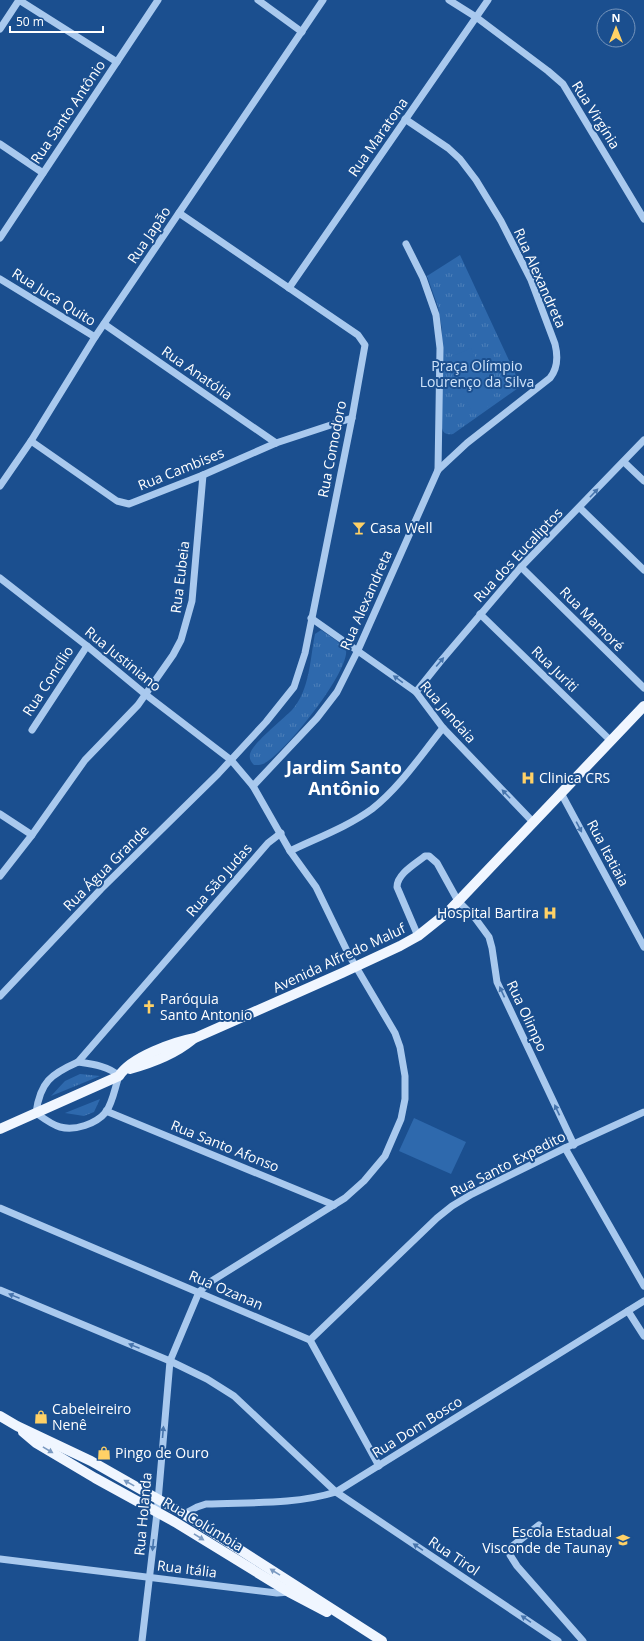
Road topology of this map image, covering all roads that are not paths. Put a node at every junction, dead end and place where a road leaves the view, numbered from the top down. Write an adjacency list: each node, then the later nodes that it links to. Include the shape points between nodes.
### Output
1 (19, 0): 8 (street); 10 (street)
2 (158, 0): 10 (street, Rua Santo Antônio)
3 (258, 0): 9 (street)
4 (323, 0): 9 (street, Rua Japão)
5 (449, 0): 7 (street, Rua Virgínia)
6 (488, 0): 7 (street, Rua Maratona)
7 (476, 17): 11 (street, Rua Maratona); 15 (street, Rua Virgínia, via 563,84)
8 (0, 29)
9 (302, 32): 14 (street, Rua Japão)
10 (117, 62): 13 (street, Rua Santo Antônio)
11 (405, 119): 19 (street, Rua Maratona); 27 (street, Rua Alexandreta, via 448,148 476,180 501,221 531,280 557,353 556,366 550,378 467,443)
12 (0, 144): 13 (street)
13 (43, 173): 16 (street, Rua Santo Antônio)
14 (179, 213): 19 (street, Rua Comodoro); 20 (street, Rua Japão)
15 (644, 219)
16 (0, 238)
17 (406, 244): 27 (street, via 426,286 437,322 440,348)
18 (0, 279): 21 (street, Rua Juca Quito)
19 (289, 288): 22 (street, Rua Comodoro, via 364,341 365,349)
20 (104, 324): 21 (street, Rua Japão); 25 (street, Rua Anatólia)
21 (95, 337): 24 (street, Rua Japão)
22 (352, 418): 25 (street, Rua Cambises); 36 (street, Rua Comodoro)
23 (644, 440): 26 (street, Rua dos Eucaliptos)
24 (31, 441): 28 (street, Rua Cambises, via 125,504); 30 (street, Rua Japão)
25 (276, 443): 28 (street, Rua Cambises)
26 (624, 462): 29 (street); 31 (street, Rua dos Eucaliptos, one-way to 26)
27 (438, 470): 38 (street, Rua Alexandreta)
28 (203, 474): 41 (street, Rua Eubeia, via 192,601 186,626 173,655)
29 (644, 481)
30 (0, 486)
31 (580, 508): 32 (street, Rua dos Eucaliptos); 33 (street)
32 (521, 567): 35 (street, Rua dos Eucaliptos); 39 (street, Rua Mamoré)
33 (644, 570)
34 (0, 578): 37 (street, Rua Justiniano)
35 (480, 614): 40 (street, Rua dos Eucaliptos, one-way to 35); 45 (street, Rua Juriti)
36 (311, 618): 38 (street, Rua Jandaia); 46 (street, Rua Comodoro, via 305,653 294,687)
37 (87, 646): 41 (street, Rua Justiniano); 44 (street, Rua Concílio)
38 (358, 650): 40 (street, Rua Jandaia, one-way to 38); 47 (street, Rua Alexandreta, via 328,706)
39 (644, 688)
40 (416, 692): 43 (street, Rua Jandaia)
41 (145, 694): 46 (street, Rua Justiniano); 52 (street, Rua Eubeia, via 138,705 85,760)
42 (644, 706): 45 (main road, Avenida Alfredo Maluf)
43 (443, 728): 50 (street, Rua Jandaia, one-way to 43); 53 (street, via 393,789 372,808 357,819)
44 (32, 730)
45 (611, 741): 48 (main road, Avenida Alfredo Maluf)
46 (231, 760): 47 (street, Rua Justiniano); 59 (street, Rua Água Grande, via 101,889)
47 (253, 786): 51 (street, Rua Justiniano)
48 (561, 793): 50 (main road, Avenida Alfredo Maluf); 57 (street, Rua Itatiaia, one-way to 57)
49 (0, 814): 52 (street)
50 (533, 822): 55 (main road, Avenida Alfredo Maluf)
51 (281, 833): 53 (street); 60 (street, Rua São Judas, via 268,843)
52 (32, 835): 54 (street, Rua Eubeia)
53 (290, 851): 58 (street, via 316,887)
54 (0, 876)
55 (458, 901): 56 (main road, Avenida Alfredo Maluf); 56 (street, Rua Olimpo, via 437,863 429,856 425,856 401,876 397,881 397,887); 66 (street, Rua Olimpo, one-way to 55, via 497,982 489,937)
56 (418, 936): 58 (main road, Avenida Alfredo Maluf)
57 (644, 947)
58 (356, 967): 61 (main road, Avenida Alfredo Maluf, via 195,1038 182,1048); 68 (street, Rua Holanda, via 387,1018 400,1047 405,1076 405,1099 401,1119 385,1156 364,1181)
59 (0, 996)
60 (78, 1062): 61 (street, via 98,1065); 64 (street, via 59,1070 47,1081 39,1096)
61 (121, 1074): 62 (street); 64 (main road, Avenida Alfredo Maluf)
62 (106, 1111): 64 (street, via 88,1124 73,1128 60,1127); 68 (street, Rua Santo Afonso)
63 (644, 1112): 66 (street, Rua Santo Expedito)
64 (36, 1113): 65 (main road, Avenida Alfredo Maluf)
65 (0, 1129)
66 (574, 1145): 67 (street, Rua Santo Expedito)
67 (565, 1148): 70 (street); 76 (street, Rua Santo Expedito, via 452,1206)
68 (334, 1205): 72 (street, Rua Holanda, via 210,1282)
69 (0, 1208): 72 (street, Rua Ozanan)
70 (644, 1286)
71 (0, 1290): 77 (street, Rua Tirol, one-way to 71)
72 (199, 1292): 76 (street, Rua Ozanan); 77 (street, Rua Holanda)
73 (644, 1301): 74 (street, Rua Dom Bosco)
74 (628, 1311): 75 (street); 80 (street, Rua Dom Bosco)
75 (644, 1336)
76 (310, 1340): 80 (street)
77 (170, 1360): 81 (street, Rua Tirol, via 234,1396); 82 (street, Rua Holanda, one-way to 77)
78 (0, 1416): 79 (main road, Rua Colúmbia)
79 (17, 1426): 82 (main road, Rua Colúmbia, one-way to 79, via 91,1462); 84 (main road, Rua Colúmbia, one-way to 84, via 36,1443)
80 (379, 1466): 81 (street, Rua Dom Bosco)
81 (336, 1492): 83 (street, Rua Dom Bosco, via 300,1500 206,1504 196,1506); 92 (street, Rua Tirol, one-way to 81)
82 (158, 1499): 83 (main road, Rua Colúmbia); 84 (street, Rua Holanda)
83 (184, 1514): 84 (main road, via 172,1518); 88 (main road, Rua Colúmbia, one-way to 83)
84 (161, 1515): 87 (street, Rua Holanda, one-way to 87); 89 (main road, Rua Colúmbia, one-way to 89)
85 (539, 1525): 93 (street, via 510,1548 510,1555)
86 (0, 1559): 87 (street, Rua Itália)
87 (150, 1578): 89 (street, Rua Itália, via 277,1593); 91 (street, Rua Holanda)
88 (297, 1586): 89 (street); 90 (main road, Rua Colúmbia)
89 (289, 1592): 90 (main road, Rua Colúmbia)
90 (380, 1640)
91 (142, 1641)
92 (558, 1641)
93 (583, 1641)

